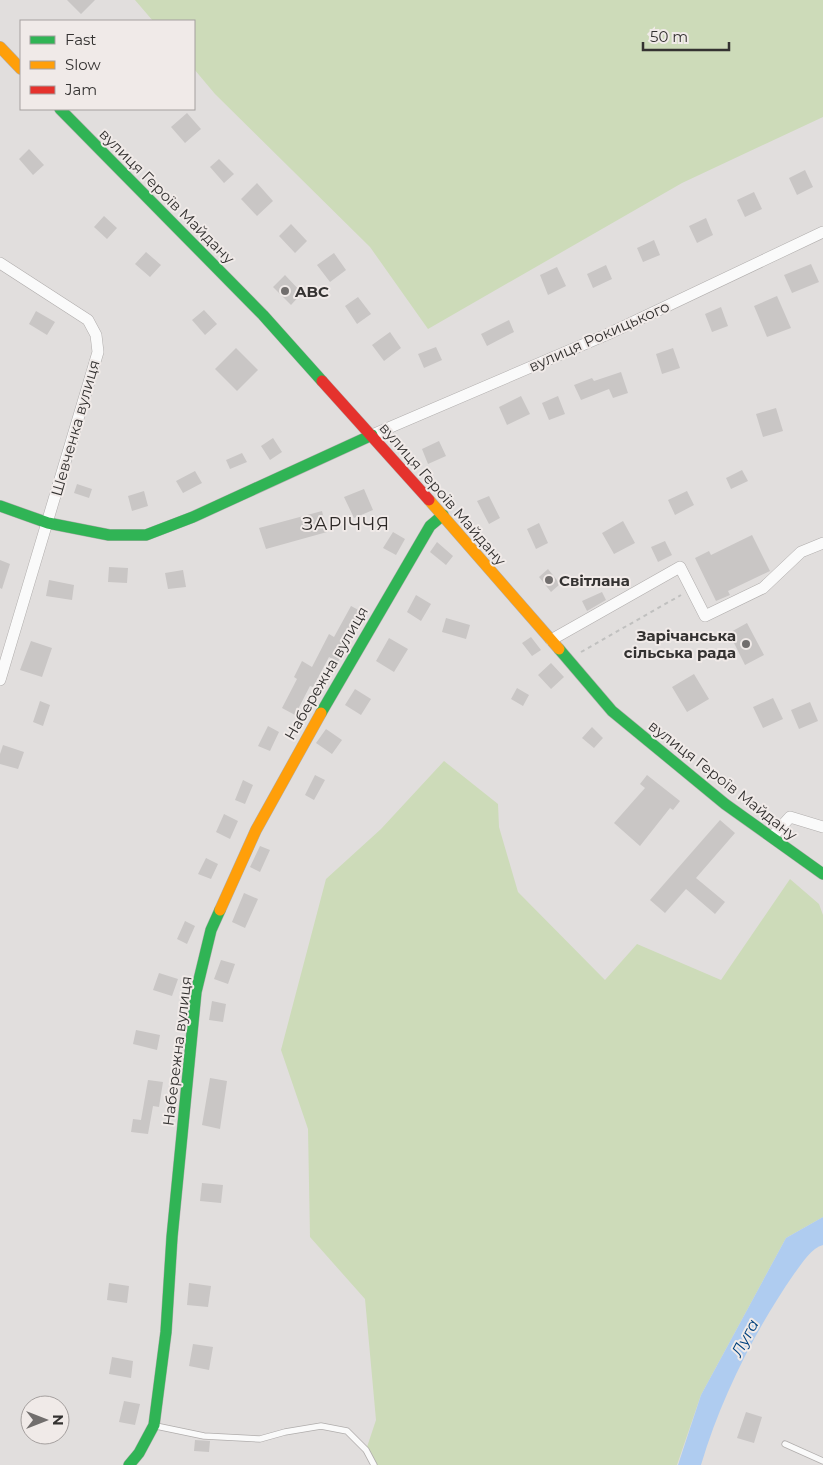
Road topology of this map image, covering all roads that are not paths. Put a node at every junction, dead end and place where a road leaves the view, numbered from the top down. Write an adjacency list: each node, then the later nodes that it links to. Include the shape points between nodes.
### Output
1 (0, 47): 2 (street)
2 (20, 68)
3 (61, 110): 6 (street, вулиця Героїв Майдану, via 263,315)
4 (823, 232): 6 (street, вулиця Рокицького, via 608,334)
5 (0, 263): 9 (street, Шевченка вулиця, via 88,320 96,335 98,352)
6 (372, 435): 8 (street, вулиця Героїв Майдану); 9 (street, via 146,535 109,535)
7 (0, 506): 9 (street)
8 (443, 515): 11 (street, вулиця Героїв Майдану); 16 (street, Набережна вулиця, via 430,526 304,741 256,830 211,930 196,992 166,1332)
9 (48, 523): 12 (street, Шевченка вулиця)
10 (823, 542): 11 (street, via 801,552 763,588 706,616 680,567)
11 (551, 640): 14 (street, вулиця Героїв Майдану, via 612,711 725,804)
12 (0, 680)
13 (823, 828): 14 (street, via 790,817)
14 (772, 837): 15 (street, вулиця Героїв Майдану)
15 (823, 874)
16 (154, 1425): 19 (street, Набережна вулиця); 20 (lane, via 204,1436 260,1439 321,1426 347,1431 366,1450)
17 (785, 1444): 18 (lane)
18 (823, 1461)
19 (130, 1465)
20 (374, 1465)

